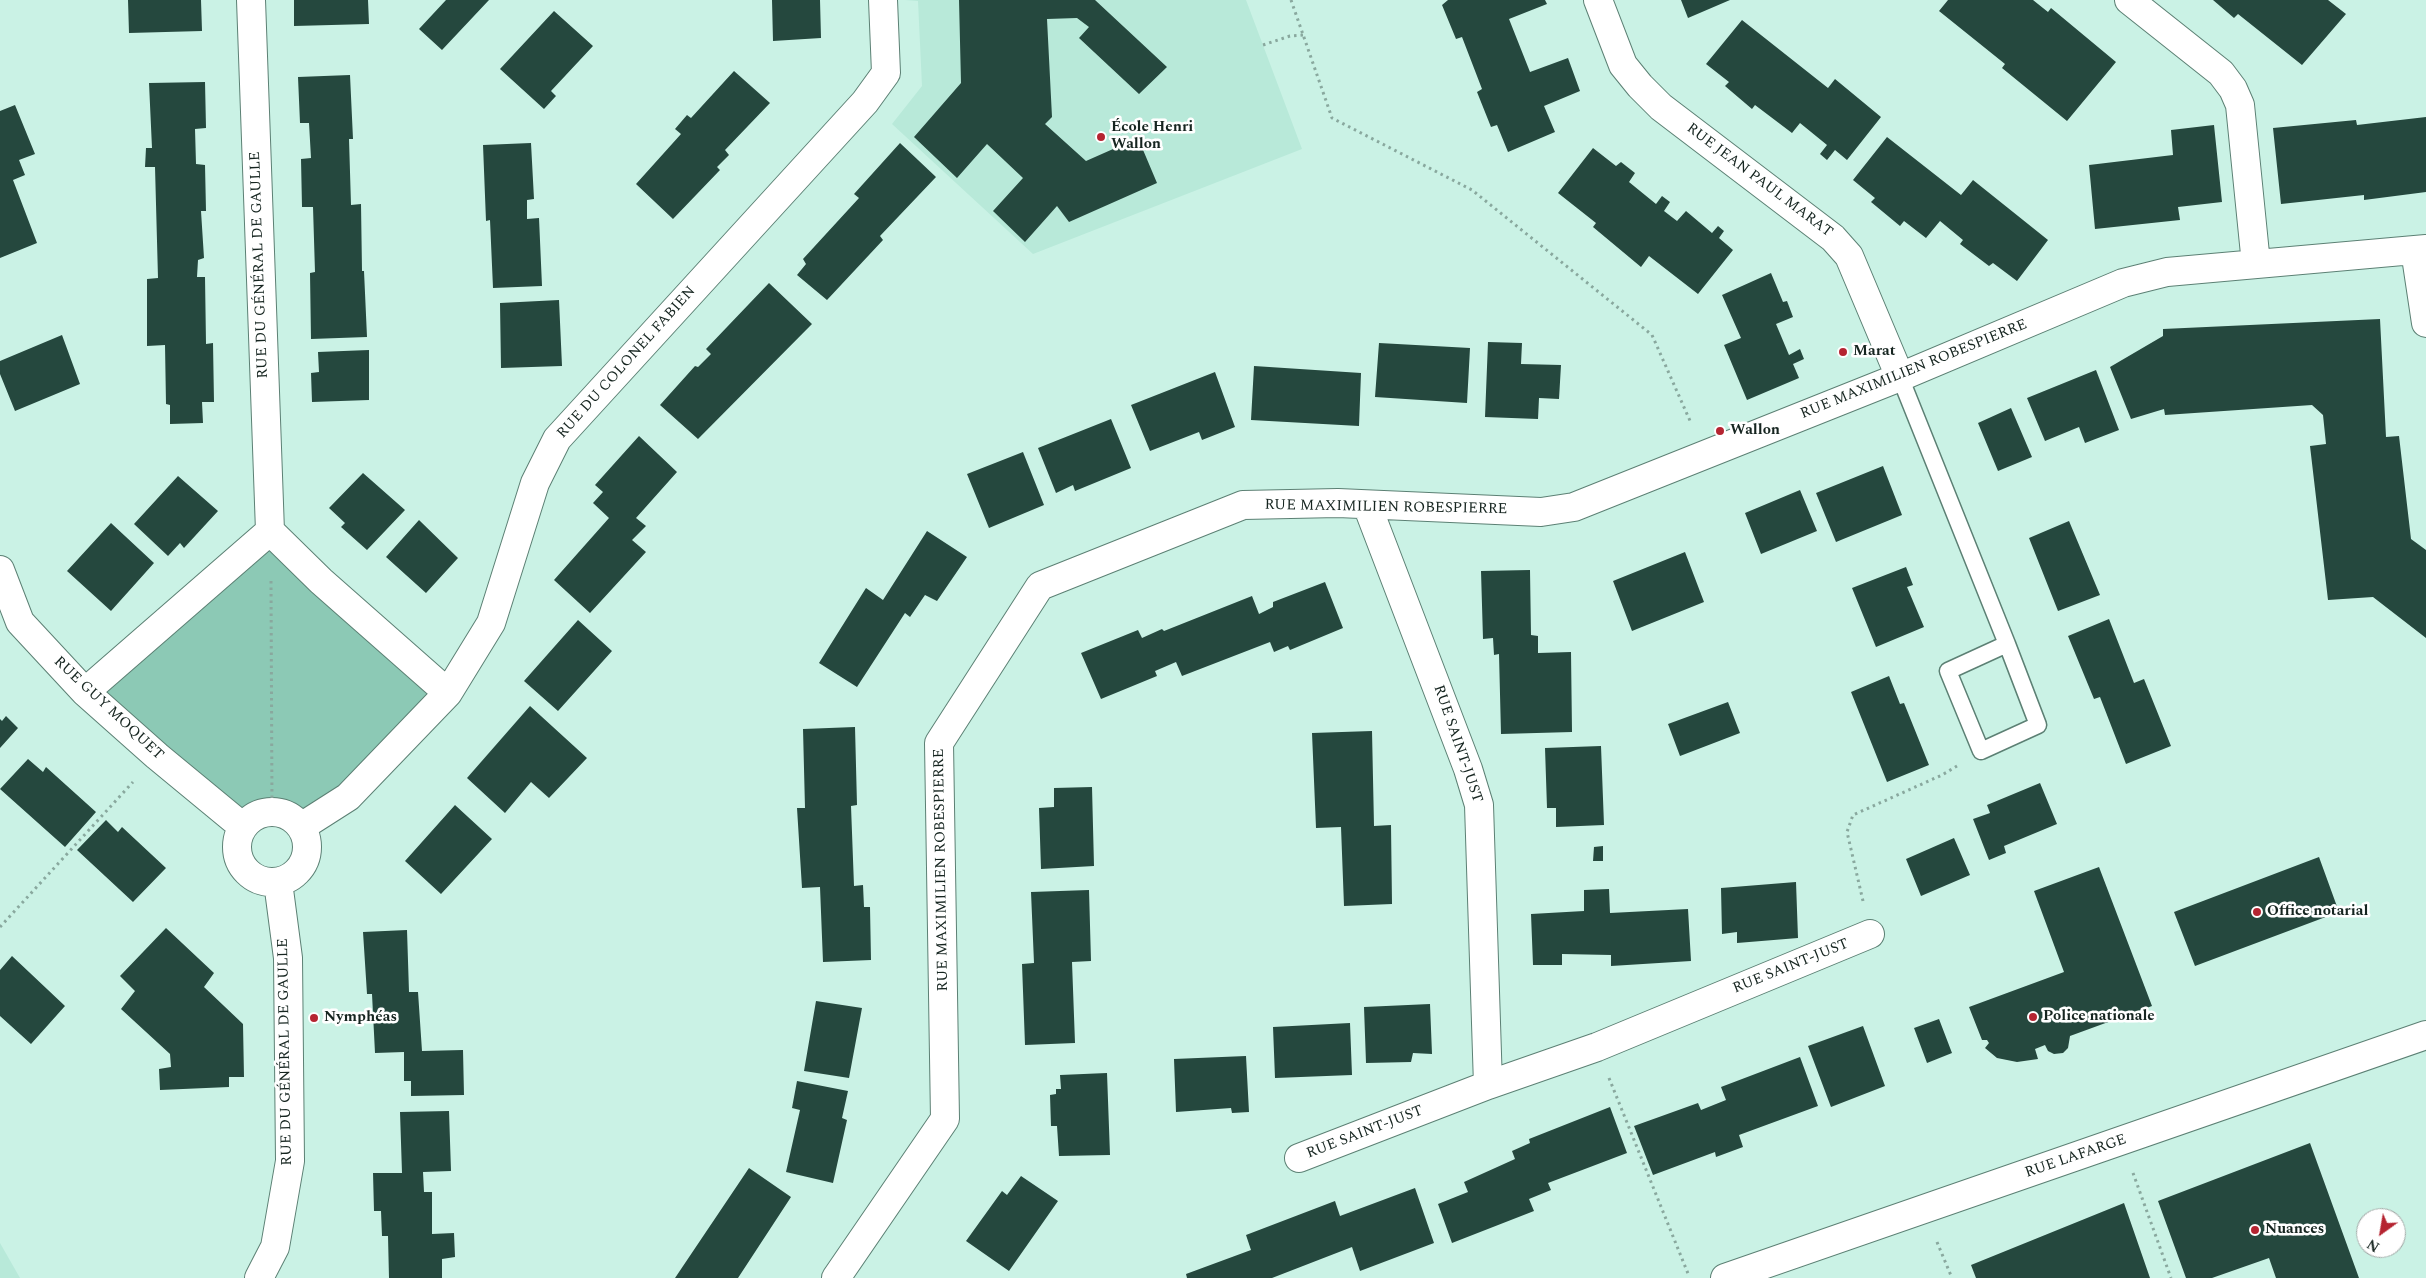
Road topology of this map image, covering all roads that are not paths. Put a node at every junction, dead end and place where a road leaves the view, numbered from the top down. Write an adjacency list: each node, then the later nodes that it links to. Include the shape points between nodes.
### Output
1 (251, 0): 10 (street, RUE DU GÉNÉRAL DE GAULLE)
2 (883, 0): 14 (street, RUE DU COLONEL FABIEN, via 886,73 865,102 557,439 535,483 491,623)
3 (1598, 0): 8 (street, RUE JEAN PAUL MARAT, via 1623,65 1640,86 1661,106 1834,238 1849,256)
4 (2129, 0): 6 (street, via 2221,73 2233,88 2240,105)
5 (2420, 249): 6 (street, RUE MAXIMILIEN ROBESPIERRE); 7 (street)
6 (2256, 264): 8 (street, RUE MAXIMILIEN ROBESPIERRE, via 2167,272 2123,283)
7 (2426, 323)
8 (1900, 377): 9 (street, RUE MAXIMILIEN ROBESPIERRE, via 1574,507 1556,511); 12 (lane)
9 (1367, 506): 20 (street, RUE SAINT-JUST, via 1479,805); 23 (street, RUE MAXIMILIEN ROBESPIERRE, via 1243,505 1040,586 940,743 945,1120)
10 (270, 531): 13 (street); 14 (street, via 321,581)
11 (0, 570): 13 (street, RUE GUY MOQUET, via 20,622)
12 (2007, 644): 12 (lane, via 2038,725 1981,751 1948,671)
13 (85, 692): 15 (street, RUE GUY MOQUET)
14 (448, 693): 16 (street, RUE DU COLONEL FABIEN, via 348,797)
15 (243, 827): 16 (street, via 250,819 272,812 283,814); 17 (street, via 237,850 239,860 254,878)
16 (301, 827): 17 (street, via 306,837 305,860 290,878)
17 (278, 882): 22 (street, RUE DU GÉNÉRAL DE GAULLE, via 288,958 290,1161 275,1247)
18 (1870, 934): 20 (street, RUE SAINT-JUST, via 1597,1047)
19 (2426, 1035): 24 (street, RUE LAFARGE)
20 (1488, 1085): 21 (street, RUE SAINT-JUST)
21 (1299, 1158)
22 (259, 1278)
23 (836, 1278)
24 (1725, 1278)

